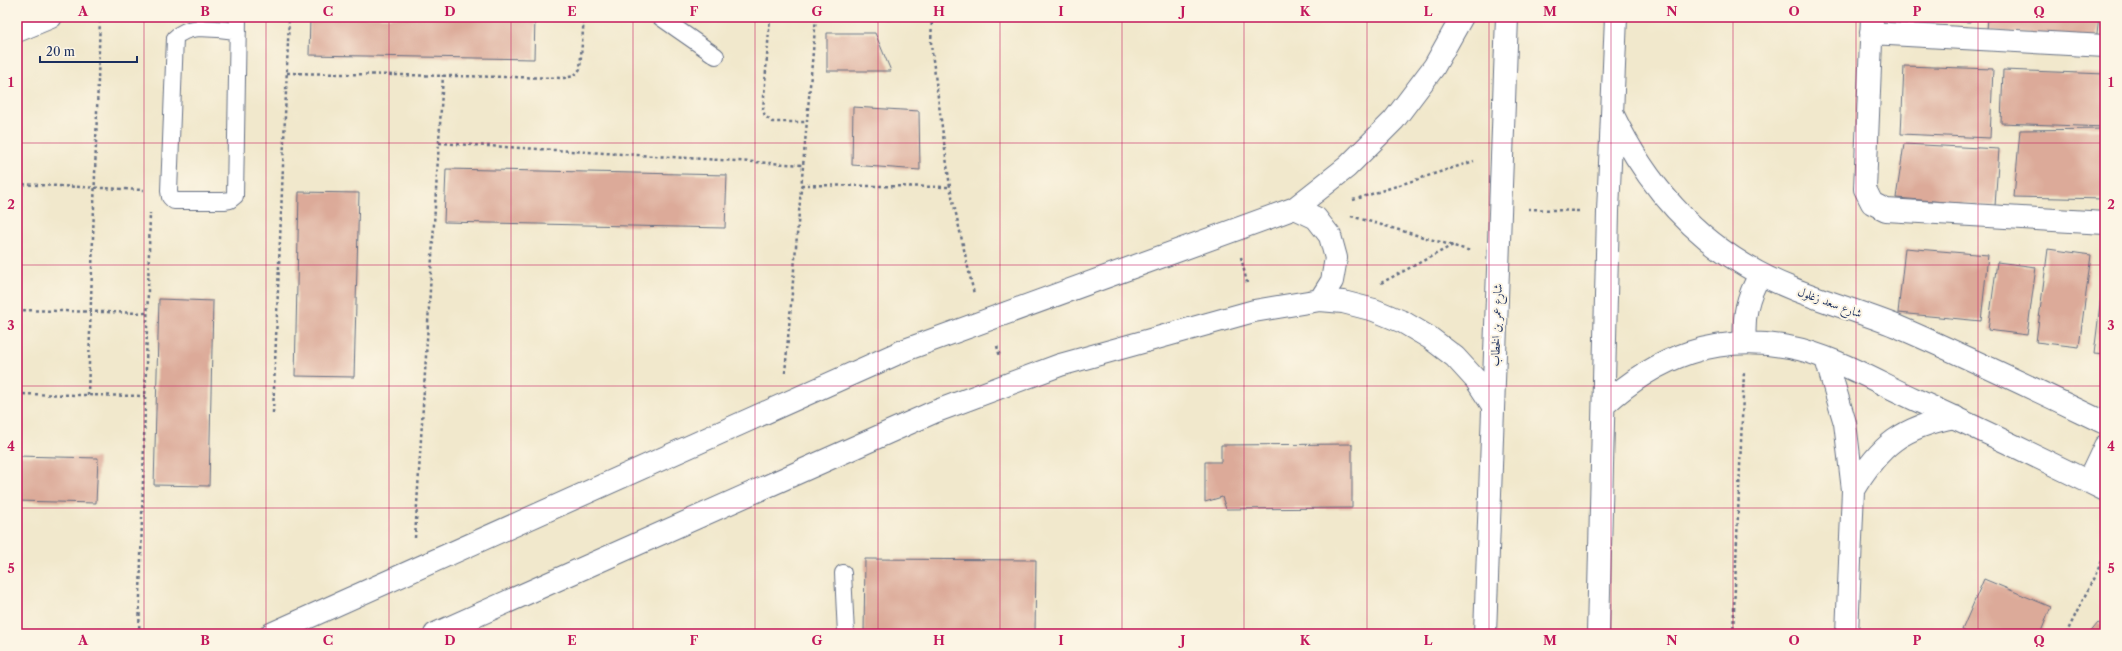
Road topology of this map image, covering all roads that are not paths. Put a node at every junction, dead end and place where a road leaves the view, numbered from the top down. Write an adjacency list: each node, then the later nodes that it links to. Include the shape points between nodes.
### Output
1 (51, 17): 8 (street)
2 (660, 17): 10 (lane)
3 (1462, 17): 12 (street, via 1434,67 1394,120 1347,167)
4 (1507, 17): 19 (street, شارع عمر بن الخطاب)
5 (1616, 17): 11 (street)
6 (238, 24): 6 (lane, via 235,196 224,201 174,201 169,192 175,38 181,31 189,29)
7 (1871, 25): 9 (street); 13 (street, via 1865,188 1872,203 1886,210)
8 (17, 31)
9 (2105, 46)
10 (716, 56)
11 (1612, 112): 14 (street, شارع سعد زغلول, via 1629,147 1674,209 1702,236); 18 (street)
12 (1295, 208): 15 (street, via 1316,218 1330,236 1336,258 1332,281); 26 (street, via 905,350)
13 (2105, 223)
14 (1760, 274): 16 (street, via 1745,307); 21 (street, شارع سعد زغلول, via 1938,344)
15 (1320, 300): 19 (street, via 1344,302 1381,313 1430,338 1454,357 1476,380); 27 (street, via 1254,310 1060,365 1008,384 934,412)
16 (1745, 343): 17 (street, via 1790,347); 18 (street, via 1712,346 1673,358 1648,370)
17 (1826, 359): 20 (street); 24 (street, via 1844,423)
18 (1604, 405): 30 (street)
19 (1493, 406): 29 (street, شارع عمر بن الخطاب)
20 (1955, 417): 23 (street); 24 (street, via 1929,422 1905,433 1884,448 1866,468)
21 (2105, 422)
22 (2105, 446): 23 (street)
23 (2097, 486)
24 (1852, 490): 31 (street)
25 (843, 572): 28 (lane)
26 (271, 634)
27 (434, 634)
28 (846, 634)
29 (1485, 634)
30 (1598, 634)
31 (1846, 634)

